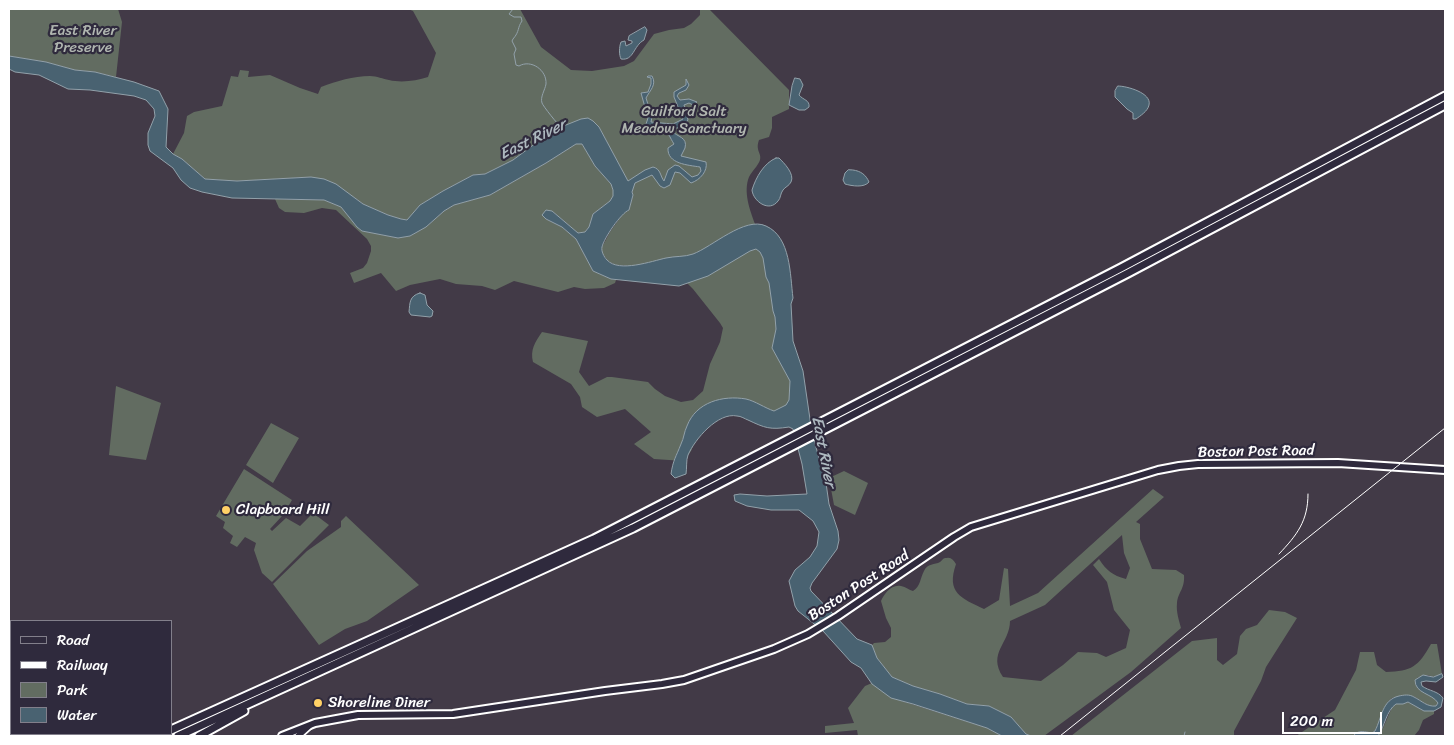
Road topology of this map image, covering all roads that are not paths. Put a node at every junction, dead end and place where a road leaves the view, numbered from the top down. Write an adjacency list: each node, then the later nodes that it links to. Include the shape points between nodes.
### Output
1 (1445, 96): 6 (highway, via 1121,268 585,543)
2 (1445, 105): 4 (highway, via 1128,273 595,547)
3 (1445, 470): 5 (main road, Boston Post Road, via 1338,463 1198,464 1158,470 971,527 818,628 780,646 684,680 453,714 358,715)
4 (318, 673): 7 (highway); 8 (highway)
5 (309, 725): 9 (main road, Boston Post Road); 10 (main road)
6 (172, 730)
7 (178, 736)
8 (199, 736)
9 (282, 736)
10 (298, 736)

